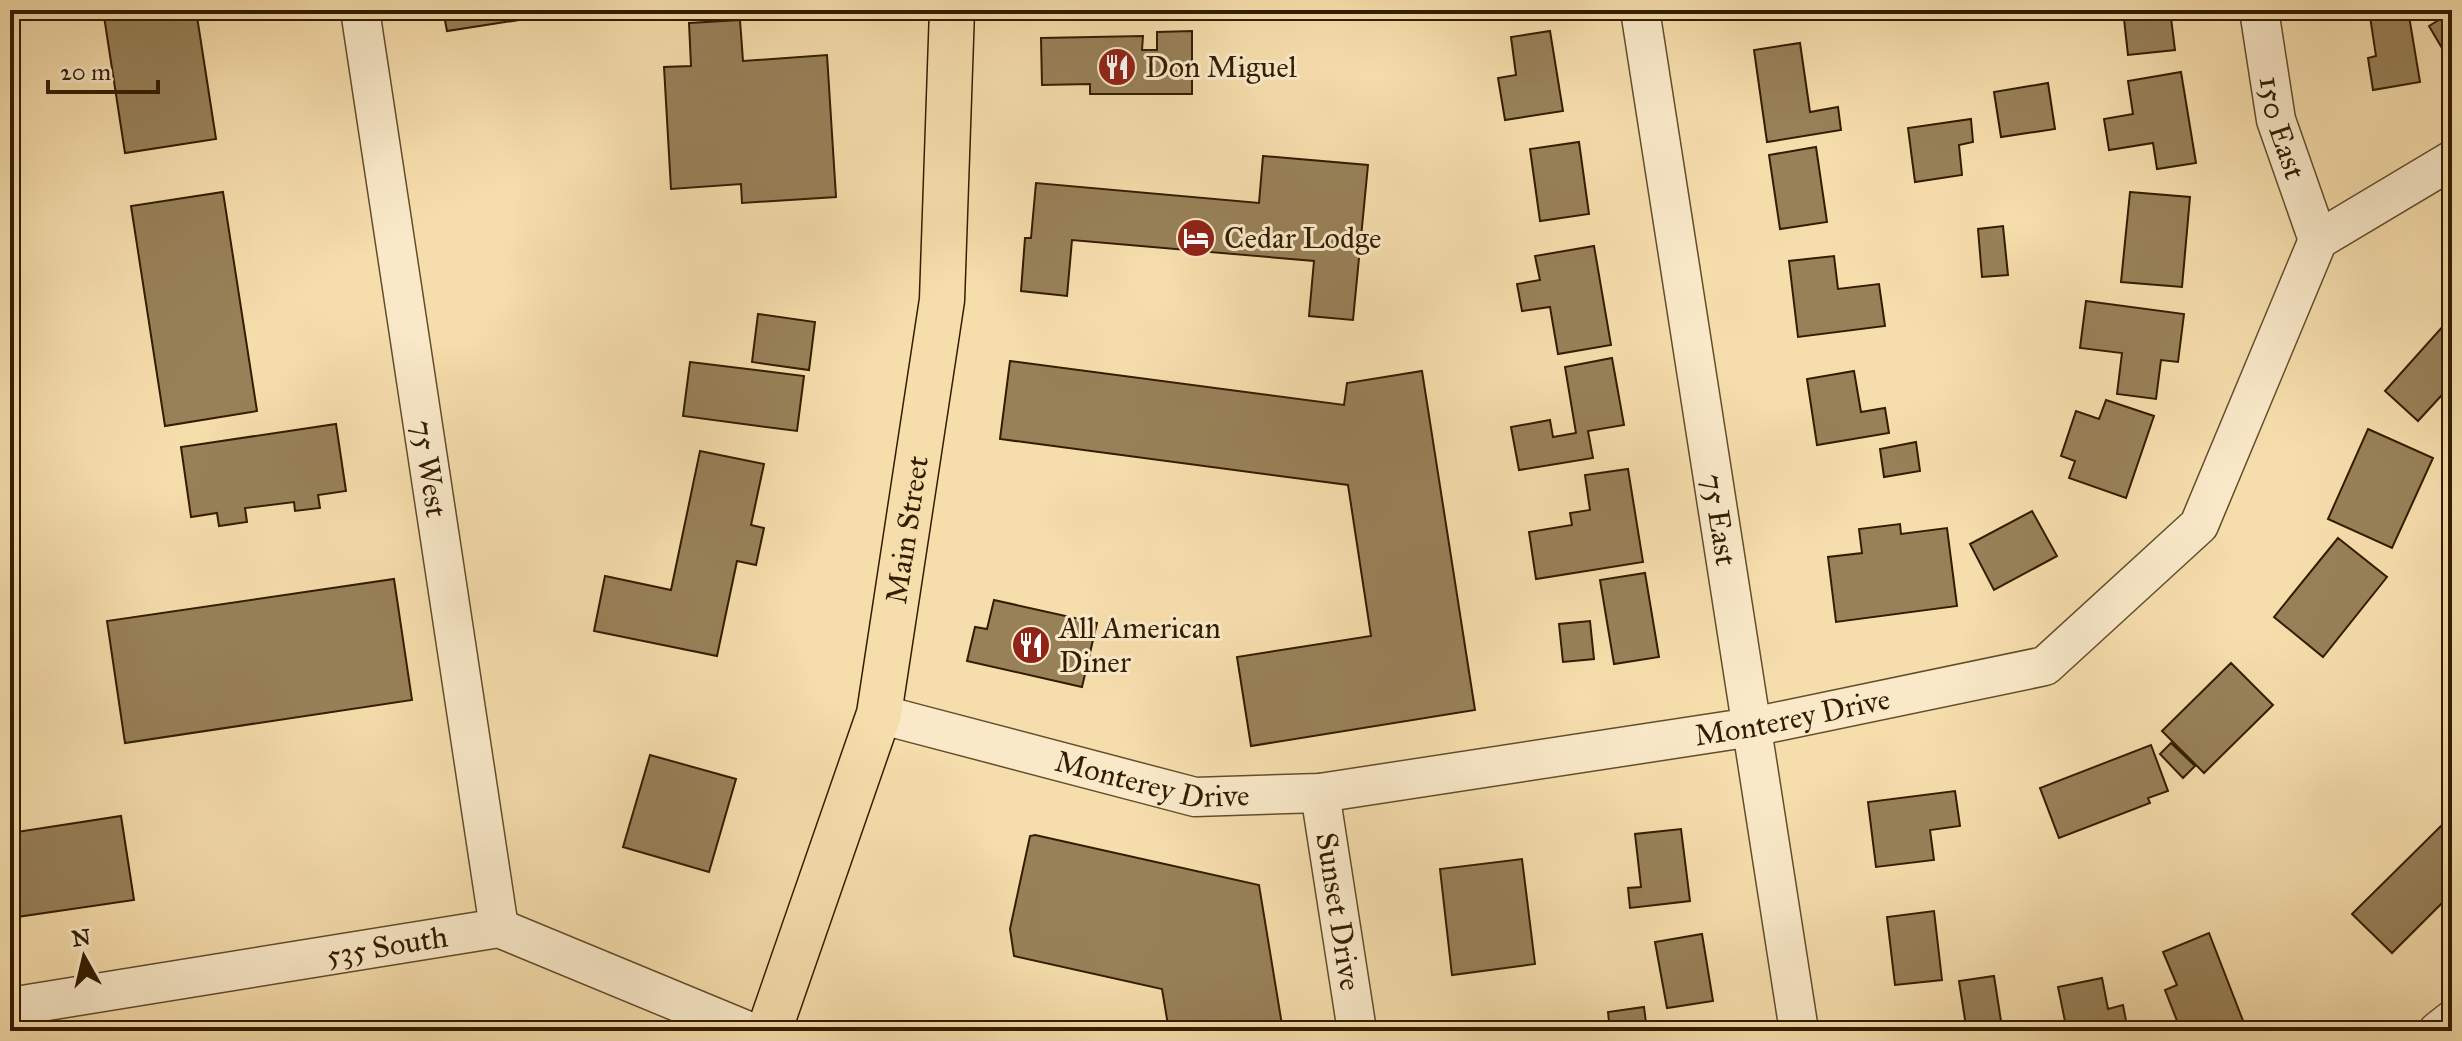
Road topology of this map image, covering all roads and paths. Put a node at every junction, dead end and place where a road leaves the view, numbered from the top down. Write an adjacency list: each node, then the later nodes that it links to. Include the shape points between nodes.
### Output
1 (360, 10): 10 (street, 75 West)
2 (952, 10): 7 (main road, Main Street, via 942,300)
3 (1640, 10): 8 (street, 75 East)
4 (2259, 10): 6 (street, 150 East, via 2276,120)
5 (2452, 160): 6 (street)
6 (2318, 240): 8 (street, Monterey Drive, via 2199,525 2045,666)
7 (879, 714): 9 (street, Monterey Drive, via 1195,797); 14 (main road, Main Street)
8 (1752, 727): 9 (street, Monterey Drive); 16 (street, 75 East)
9 (1320, 793): 15 (street, Sunset Drive)
10 (499, 928): 11 (street, 535 South); 13 (street)
11 (10, 1007)
12 (2452, 1020): 17 (street)
13 (748, 1031)
14 (769, 1031)
15 (1357, 1031)
16 (1799, 1031)
17 (2438, 1031)

